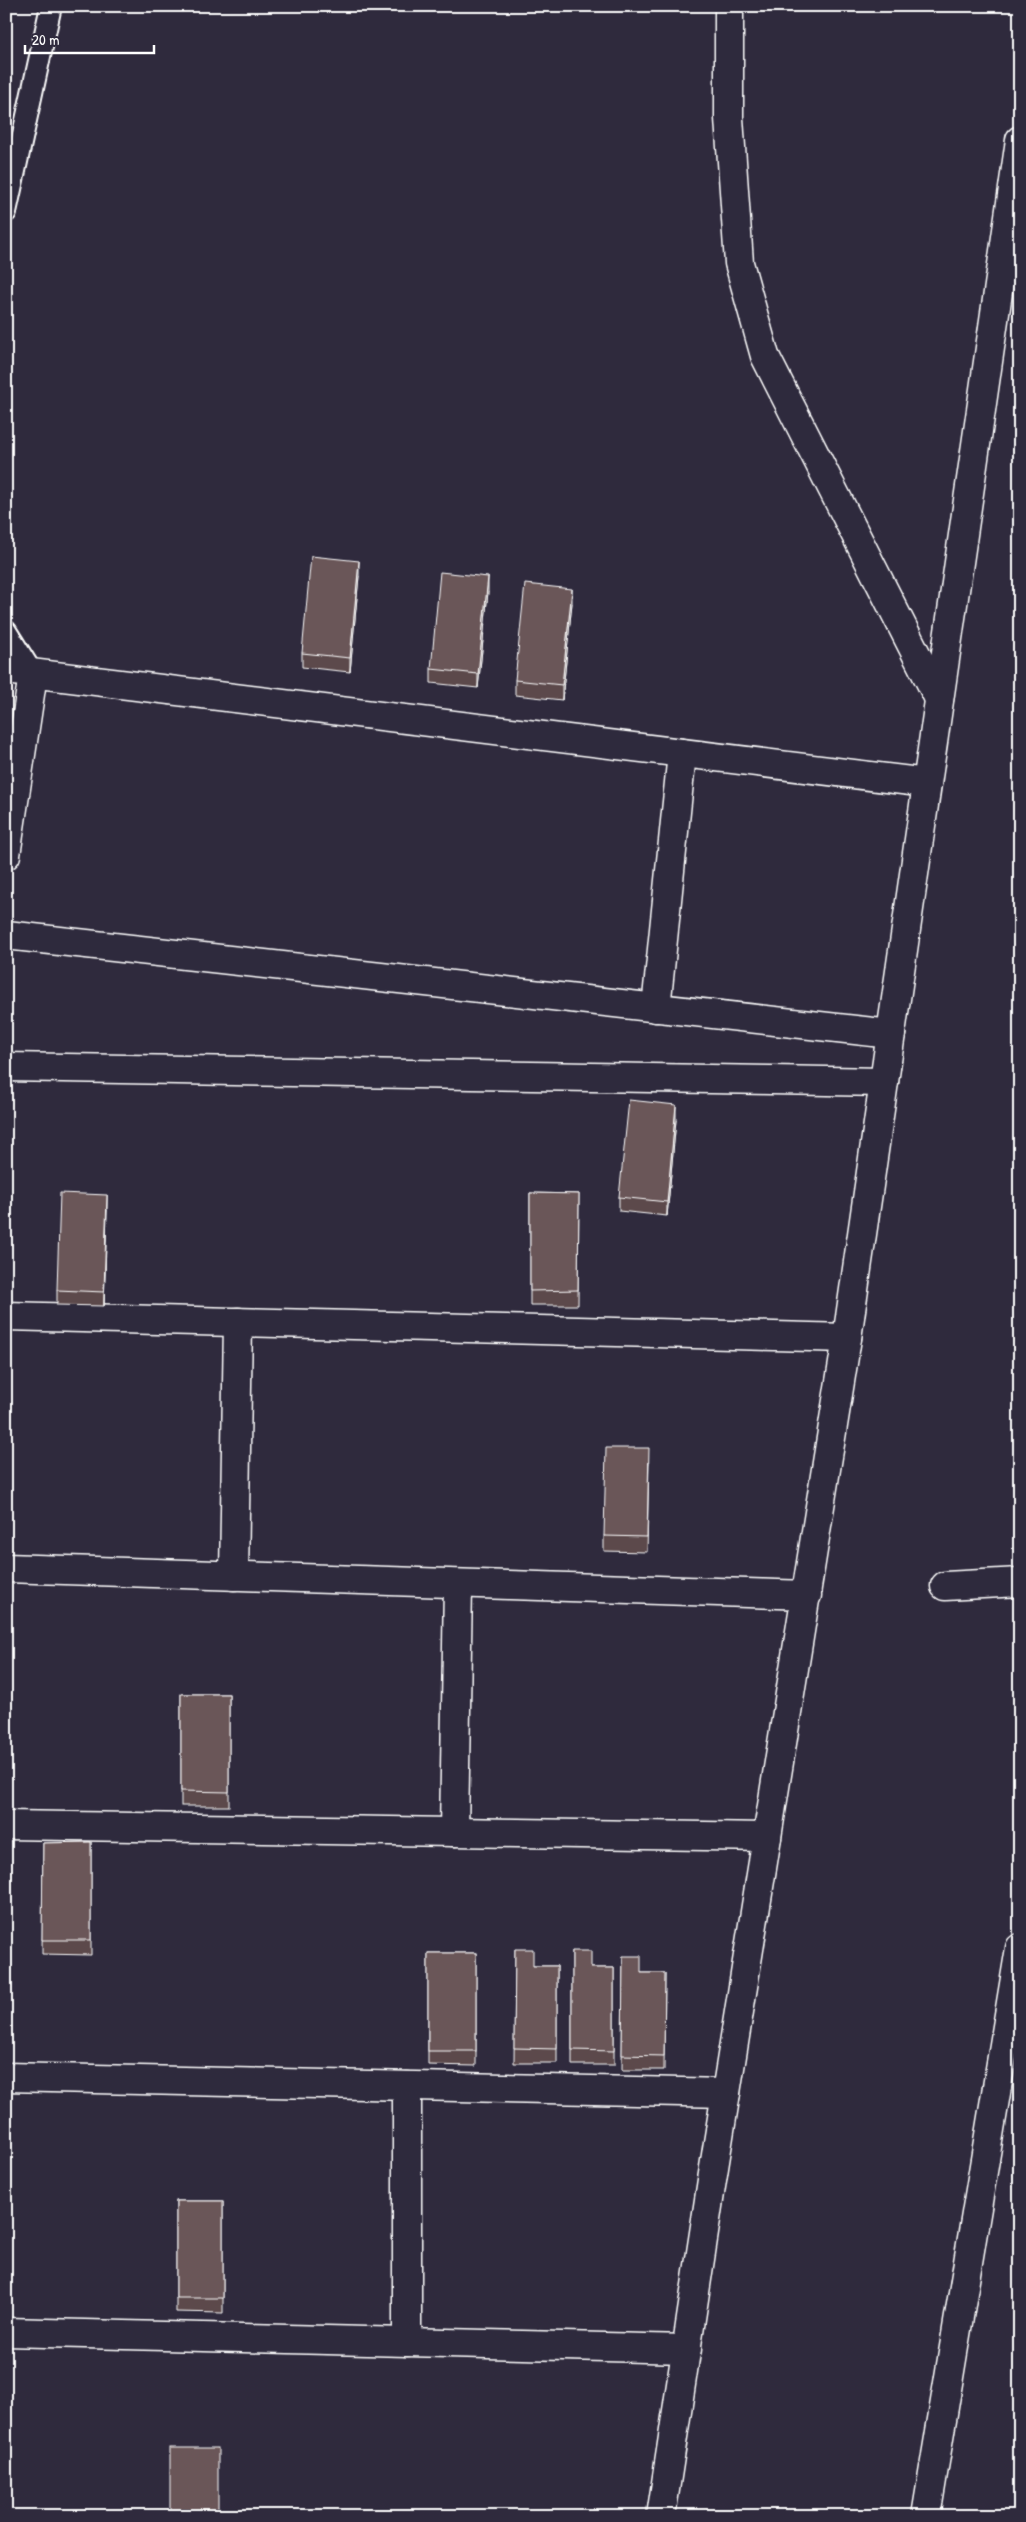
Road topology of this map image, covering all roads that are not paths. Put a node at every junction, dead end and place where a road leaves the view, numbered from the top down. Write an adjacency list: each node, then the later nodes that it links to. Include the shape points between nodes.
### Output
1 (51, 6): 4 (lane)
2 (729, 6): 8 (street, via 729,118 739,262 765,356)
3 (1020, 140): 8 (street)
4 (6, 212)
5 (6, 630): 7 (lane)
6 (6, 670): 7 (street)
7 (33, 674): 9 (street); 11 (street)
8 (938, 699): 10 (street)
9 (682, 753): 10 (street); 13 (street)
10 (926, 783): 14 (street)
11 (6, 855)
12 (6, 935): 13 (street)
13 (656, 1008): 14 (street)
14 (890, 1034): 16 (street)
15 (6, 1067): 16 (street)
16 (884, 1082): 19 (street)
17 (6, 1316): 18 (street)
18 (238, 1322): 19 (street); 21 (street)
19 (847, 1338): 25 (street)
20 (6, 1568): 21 (street)
21 (234, 1576): 23 (street)
22 (1020, 1582): 24 (street)
23 (458, 1584): 25 (street); 27 (street)
24 (945, 1586)
25 (806, 1595): 28 (street)
26 (6, 1825): 27 (street)
27 (454, 1832): 28 (street)
28 (767, 1837): 33 (street)
29 (1020, 1948): 32 (street)
30 (6, 2077): 31 (street)
31 (407, 2086): 33 (street); 35 (street)
32 (1009, 2089): 38 (street)
33 (726, 2093): 36 (street)
34 (6, 2332): 35 (street)
35 (407, 2342): 36 (street)
36 (687, 2348): 37 (street)
37 (661, 2516)
38 (926, 2516)

